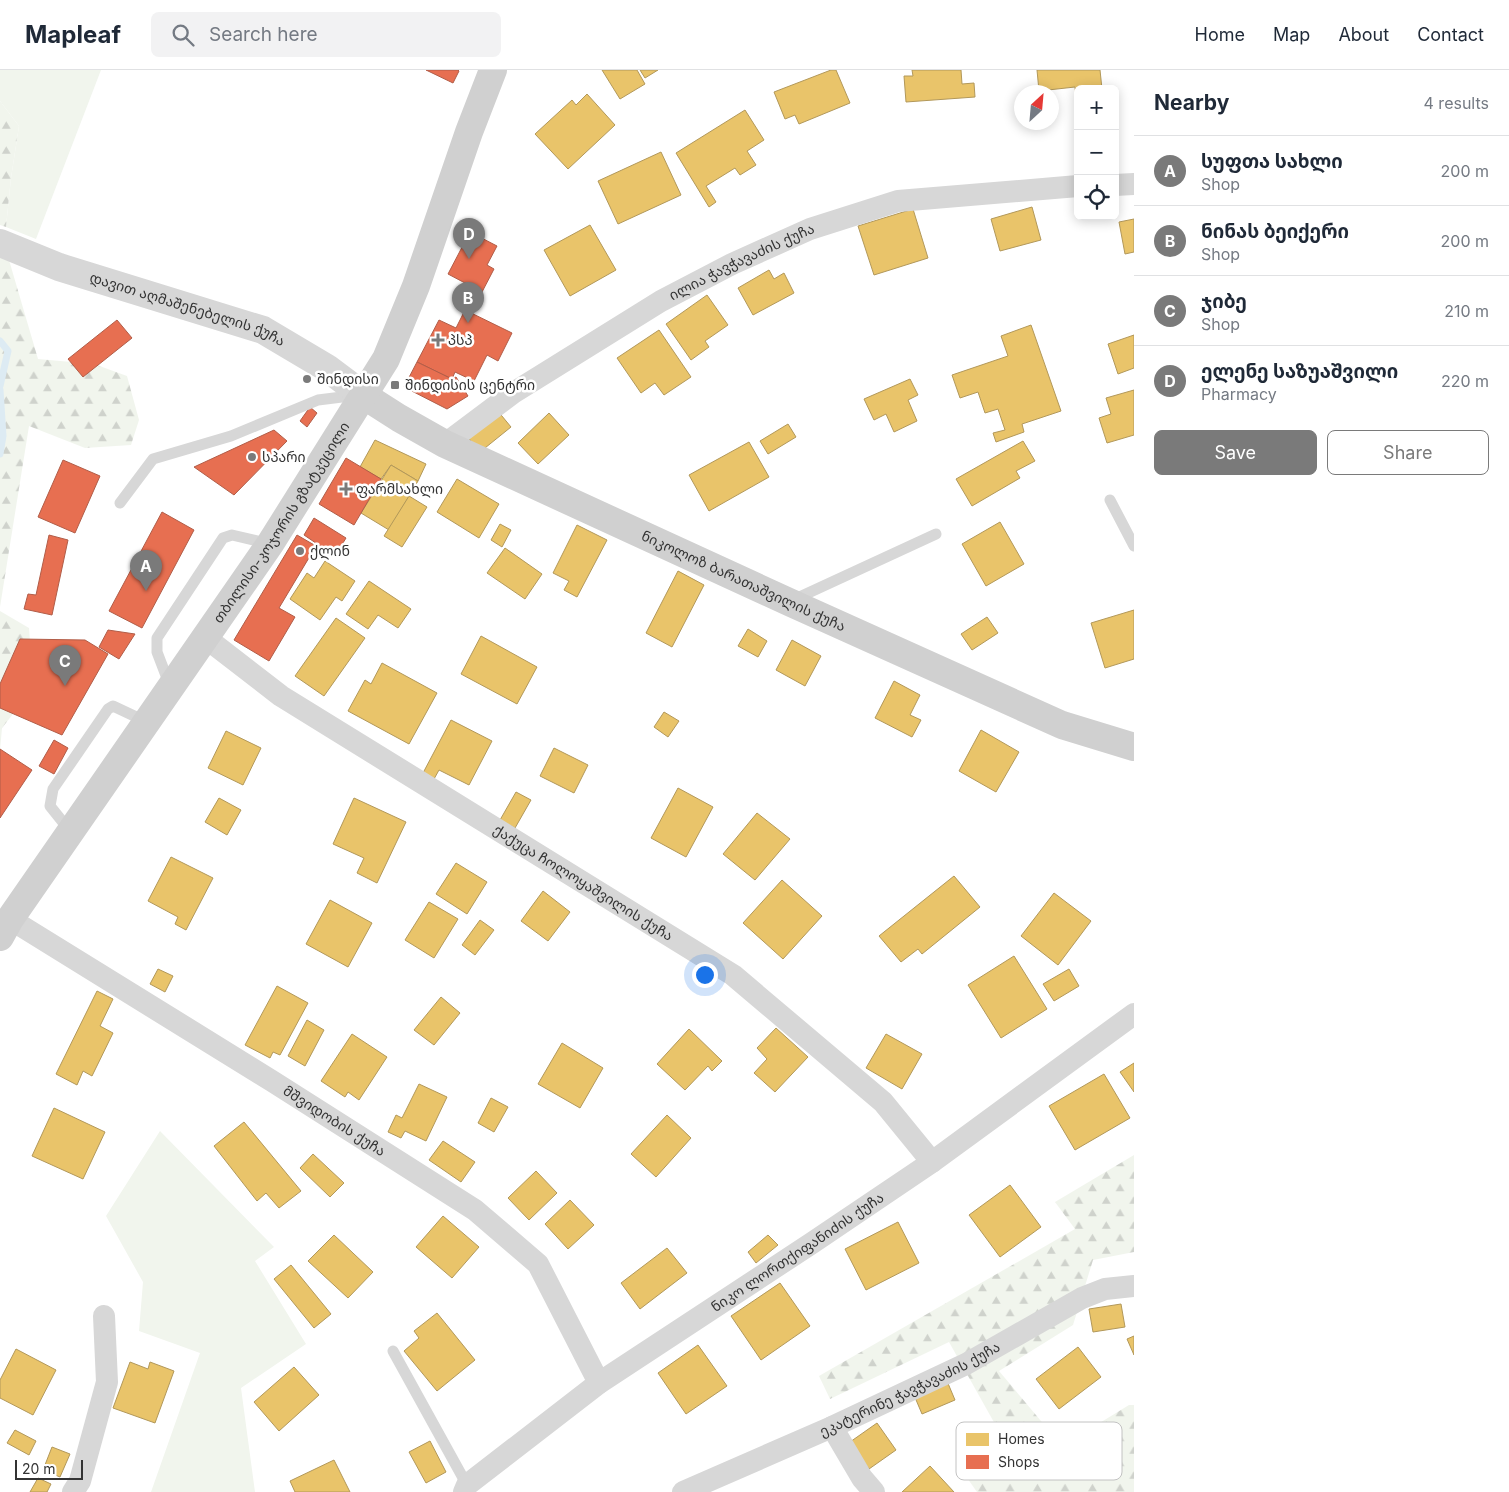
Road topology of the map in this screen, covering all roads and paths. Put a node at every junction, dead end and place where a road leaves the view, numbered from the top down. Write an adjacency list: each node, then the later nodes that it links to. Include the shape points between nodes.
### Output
1 (493, 70): 6 (main road, თბილისი-კოჯორის გზატკეცილი, via 468,132 405,316 386,359)
2 (1134, 184): 3 (street)
3 (1119, 185)
4 (1074, 186): 7 (street, ილია ჭავჭავაძის ქუჩა, via 898,201 810,229 661,301 513,393)
5 (0, 243): 6 (street, დავით აღმაშენებელის ქუჩა, via 59,267 263,330 327,368)
6 (363, 395): 7 (main road, ნიკოლოზ ბარათაშვილის ქუჩა); 9 (lane, via 318,400 231,436 153,459); 11 (main road, თბილისი-კოჯორის გზატკეცილი)
7 (445, 444): 13 (main road, ნიკოლოზ ბარათაშვილის ქუჩა)
8 (1110, 500): 12 (lane)
9 (120, 503)
10 (936, 534): 13 (lane)
11 (270, 544): 14 (main road, თბილისი-კოჯორის გზატკეცილი); 15 (lane, via 232,535 223,538 157,638 156,652)
12 (1134, 546)
13 (789, 602): 17 (main road, ნიკოლოზ ბარათაშვილის ქუჩა, via 1062,725)
14 (206, 638): 15 (main road, თბილისი-კოჯორის გზატკეცილი); 21 (street, ქაქუცა ჩოლოყაშვილის ქუჩა, via 281,696 733,976 883,1102)
15 (171, 688): 16 (main road, თბილისი-კოჯორის გზატკეცილი)
16 (147, 722): 18 (main road, თბილისი-კოჯორის გზატკეცილი); 18 (lane, via 113,706 108,709 53,789 50,806)
17 (1134, 747)
18 (71, 832): 19 (main road, თბილისი-კოჯორის გზატკეცილი)
19 (4, 927): 25 (street, მშვიდობის ქუჩა, via 264,1076 476,1210 538,1264)
20 (1134, 1014): 21 (street, ნიკო ლორთქიფანიძის ქუჩა)
21 (932, 1162): 25 (street, ნიკო ლორთქიფანიძის ქუჩა)
22 (1134, 1286): 26 (street, ეკატერინე ჭავჭავაძის ქუჩა, via 1105,1290 1082,1298 966,1364)
23 (104, 1316): 28 (street, via 107,1382 80,1481)
24 (392, 1351): 27 (lane)
25 (599, 1383): 27 (street, ნიკო ლორთქიფანიძის ქუჩა)
26 (832, 1426): 29 (street, ეკატერინე ჭავჭავაძის ქუჩა); 30 (street, via 862,1478)
27 (466, 1489)
28 (73, 1492)
29 (683, 1492)
30 (874, 1492)

